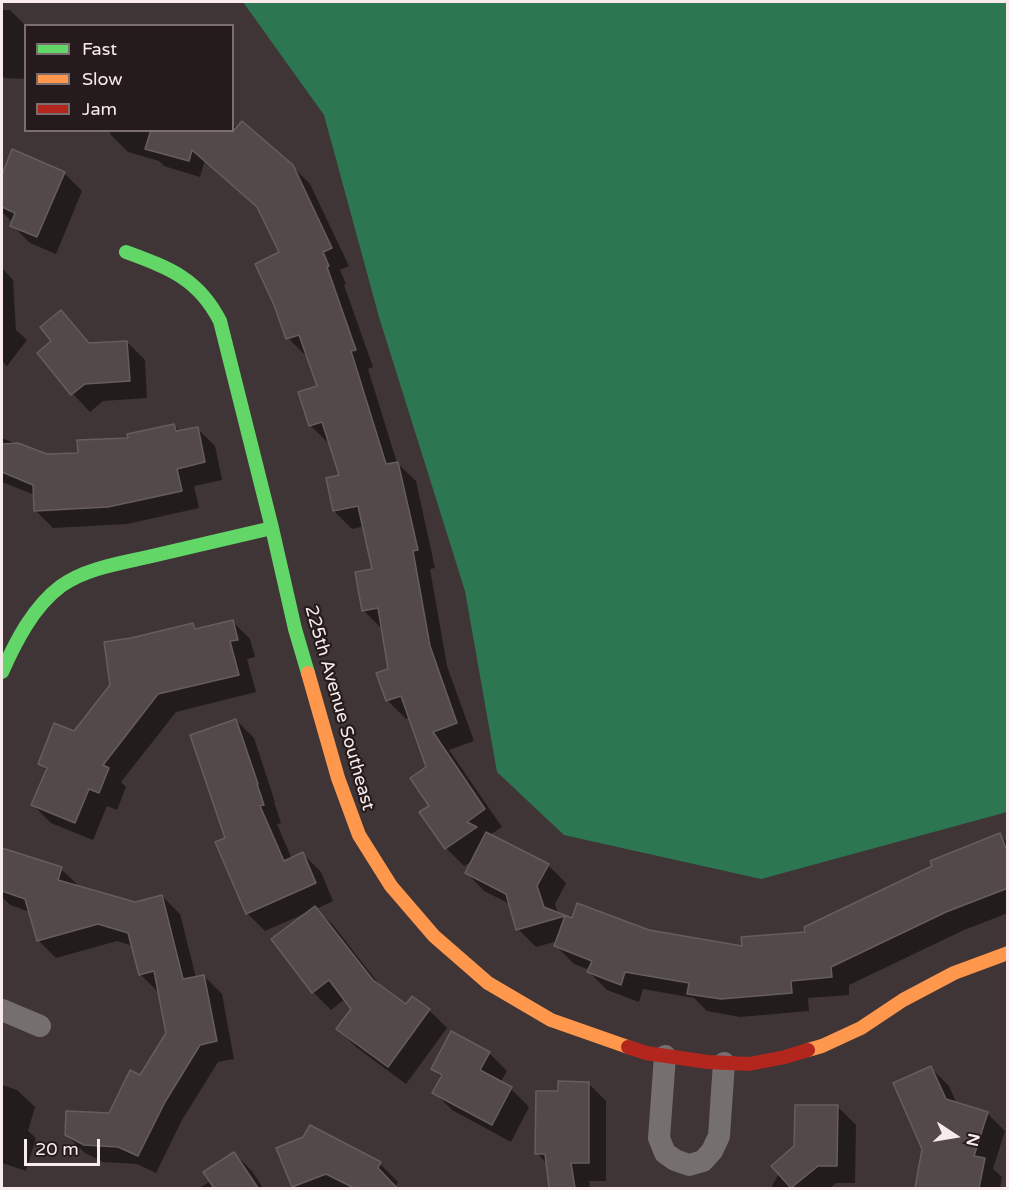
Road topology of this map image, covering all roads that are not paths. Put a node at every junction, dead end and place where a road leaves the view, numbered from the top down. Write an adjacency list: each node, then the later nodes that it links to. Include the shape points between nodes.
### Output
1 (126, 252): 2 (street, 225th Avenue Southeast, via 176,273 211,303 220,321)
2 (272, 528): 3 (street, via 103,568 61,586 40,606 17,639); 7 (street, 225th Avenue Southeast, via 295,629 338,778 359,835 391,886 434,936 488,983 551,1020)
3 (2, 672)
4 (1005, 960): 8 (street, 225th Avenue Southeast, via 954,973 861,1028 822,1046 749,1064)
5 (2, 1010): 6 (street)
6 (40, 1026)
7 (665, 1056): 8 (street, 225th Avenue Southeast); 8 (street, via 659,1138 664,1153 689,1165 703,1161 719,1136)
8 (724, 1063)

